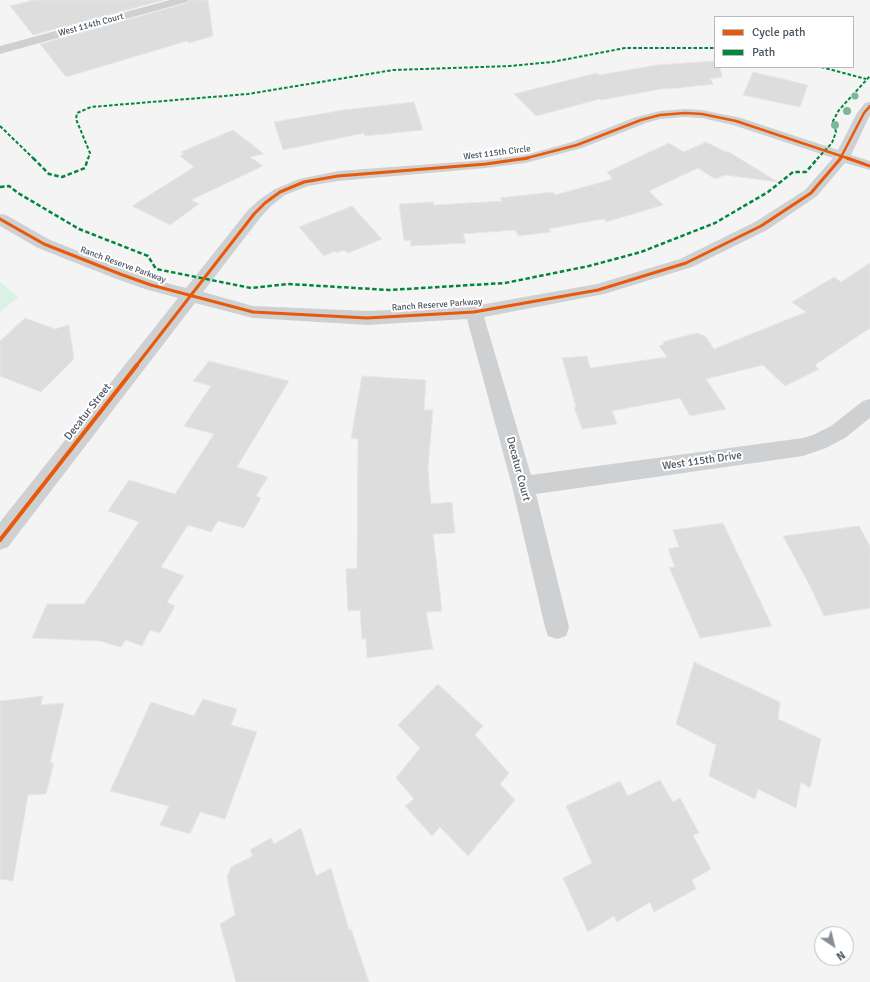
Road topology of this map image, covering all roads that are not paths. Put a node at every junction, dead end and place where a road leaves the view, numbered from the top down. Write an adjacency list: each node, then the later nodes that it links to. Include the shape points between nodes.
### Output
1 (182, 0): 2 (street, West 114th Court)
2 (0, 50)
3 (870, 106): 4 (street, Ranch Reserve Parkway)
4 (842, 157): 5 (street, West 115th Circle); 7 (street, West 115th Circle, via 736,121 685,113 641,120 577,145 525,159 317,179 280,192 265,203); 8 (street, Ranch Reserve Parkway, via 811,193 761,226 686,263 598,290)
5 (870, 166)
6 (0, 219): 7 (street, Ranch Reserve Parkway, via 44,244 99,266 151,285)
7 (191, 295): 8 (street, Ranch Reserve Parkway, via 253,312 367,318); 11 (street, Decatur Street)
8 (474, 312): 10 (street, Decatur Court)
9 (870, 407): 10 (street, West 115th Drive, via 838,432 804,447)
10 (523, 486): 12 (street, Decatur Court)
11 (0, 540)
12 (557, 627)

